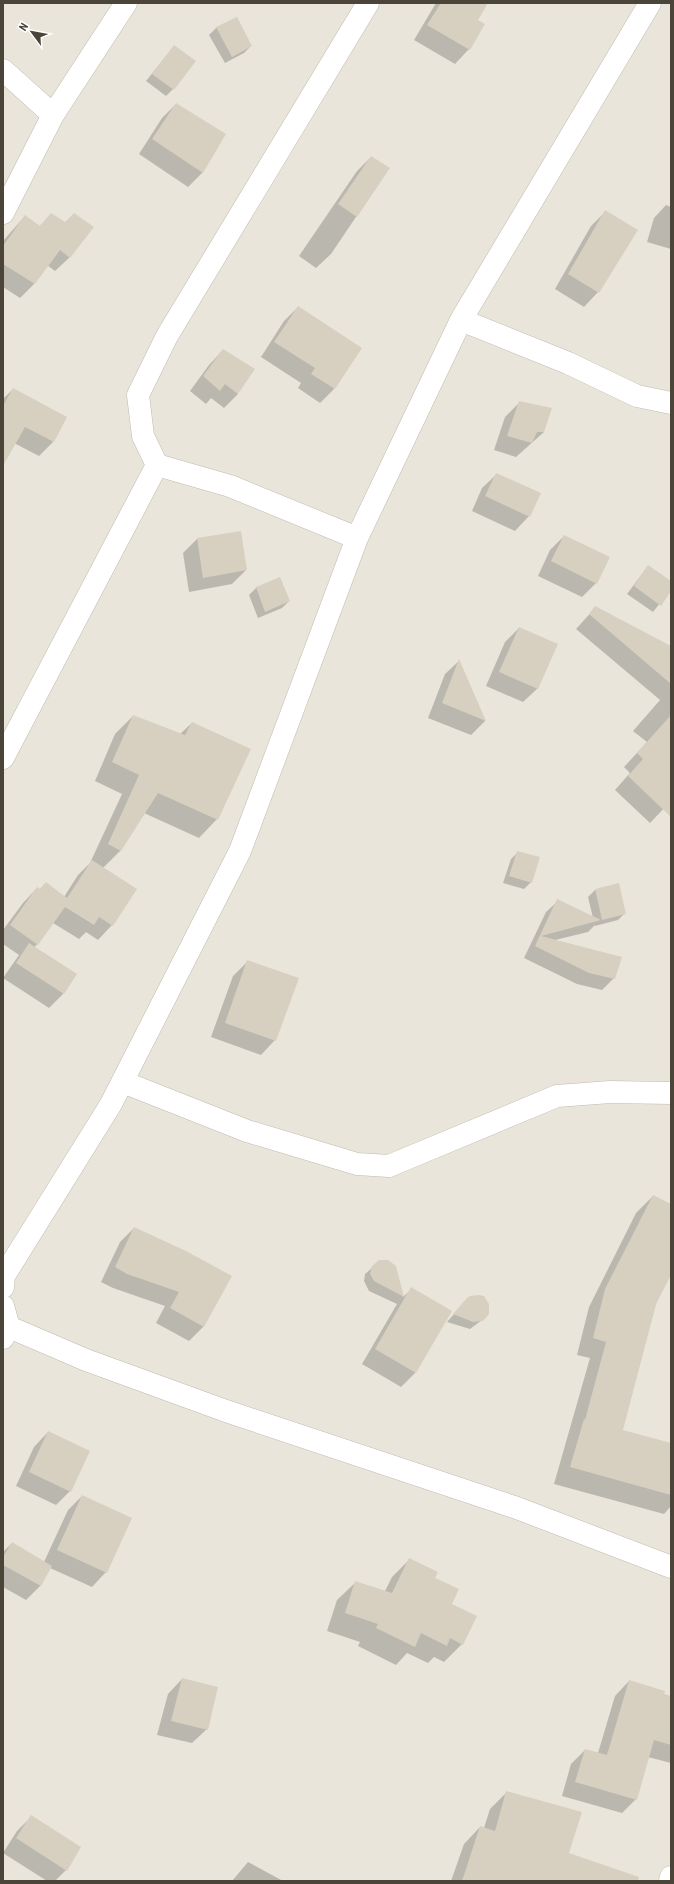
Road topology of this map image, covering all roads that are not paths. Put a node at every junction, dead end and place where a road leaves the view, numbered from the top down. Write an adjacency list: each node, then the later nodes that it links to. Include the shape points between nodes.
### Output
1 (126, 3): 5 (street)
2 (368, 3): 9 (street, via 167,336 138,395 143,436)
3 (650, 3): 7 (street)
4 (3, 70): 5 (street)
5 (53, 115): 6 (street)
6 (3, 213)
7 (461, 320): 8 (street, via 568,363 637,396); 10 (street)
8 (671, 403)
9 (157, 465): 10 (street, via 230,486); 11 (street)
10 (357, 538): 12 (street, via 240,851)
11 (3, 758)
12 (122, 1082): 13 (street, via 247,1130 357,1164 389,1166 557,1096 610,1092); 14 (street, via 111,1104 4,1276)
13 (671, 1093)
14 (3, 1287)
15 (4, 1323): 16 (street, via 86,1360 226,1411 517,1508)
16 (671, 1568)
17 (671, 1877): 18 (street)
18 (670, 1881)

